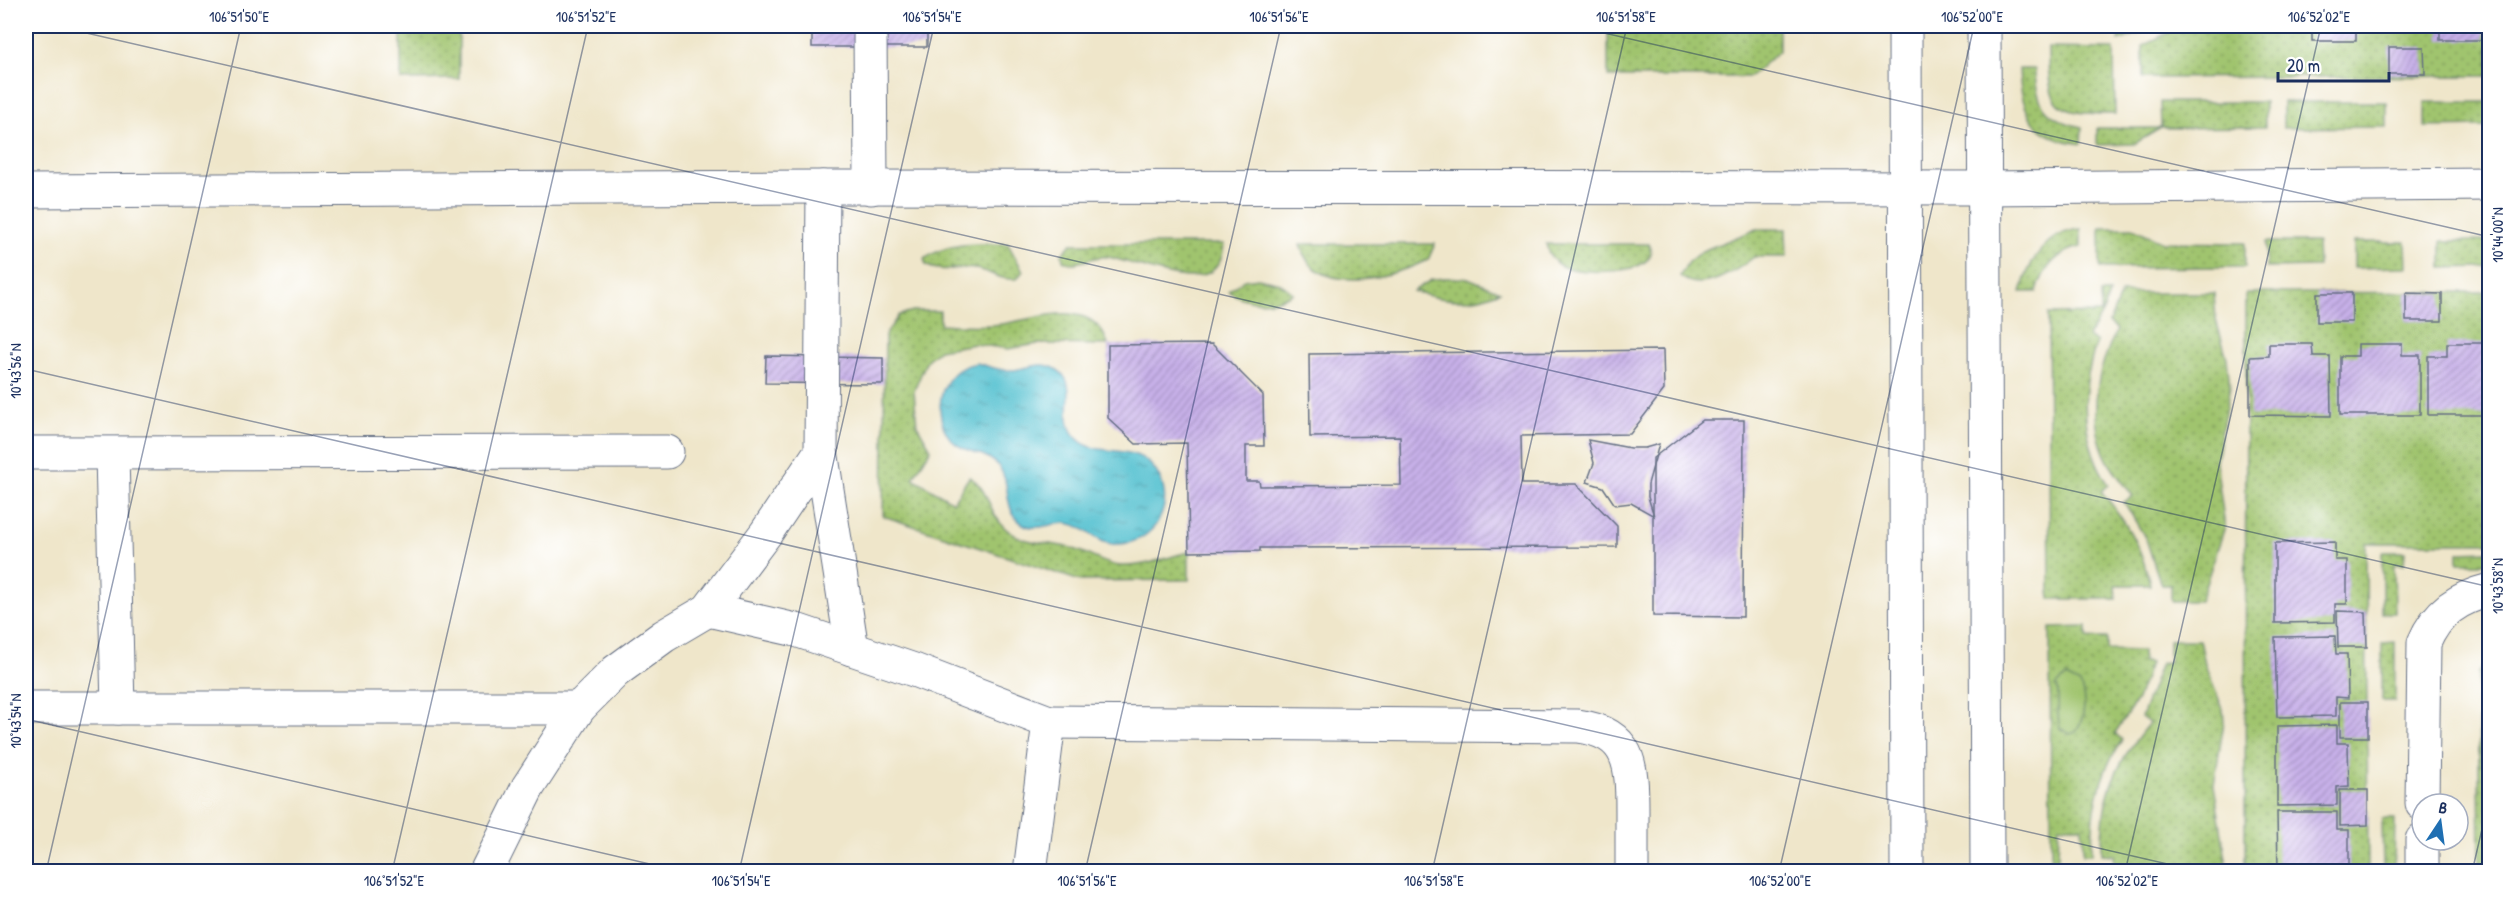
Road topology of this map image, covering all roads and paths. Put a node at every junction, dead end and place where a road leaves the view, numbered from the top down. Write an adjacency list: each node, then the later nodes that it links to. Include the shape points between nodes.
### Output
1 (870, 26): 7 (street)
2 (1905, 26): 6 (street)
3 (1984, 26): 8 (street)
4 (2490, 184): 8 (street)
5 (823, 187): 7 (street); 9 (street); 10 (street)
6 (1907, 187): 7 (street); 8 (street); 26 (street)
7 (870, 188)
8 (1985, 188): 27 (street)
9 (26, 191)
10 (821, 451): 15 (street); 16 (street)
11 (667, 452): 13 (street)
12 (26, 453): 13 (street)
13 (112, 453): 18 (street)
14 (2490, 590): 21 (street, via 2456,602 2444,611 2424,643)
15 (708, 610): 16 (street, via 796,630); 19 (street, via 616,671)
16 (852, 649): 20 (street)
17 (26, 708): 18 (street)
18 (118, 708): 19 (street)
19 (579, 708): 23 (street, via 528,787)
20 (1049, 722): 24 (street); 25 (street, via 1597,729 1614,738 1626,754 1632,775)
21 (2422, 792)
22 (2422, 852): 28 (street)
23 (486, 872)
24 (1030, 872)
25 (1632, 872)
26 (1907, 872)
27 (1988, 872)
28 (2422, 872)

